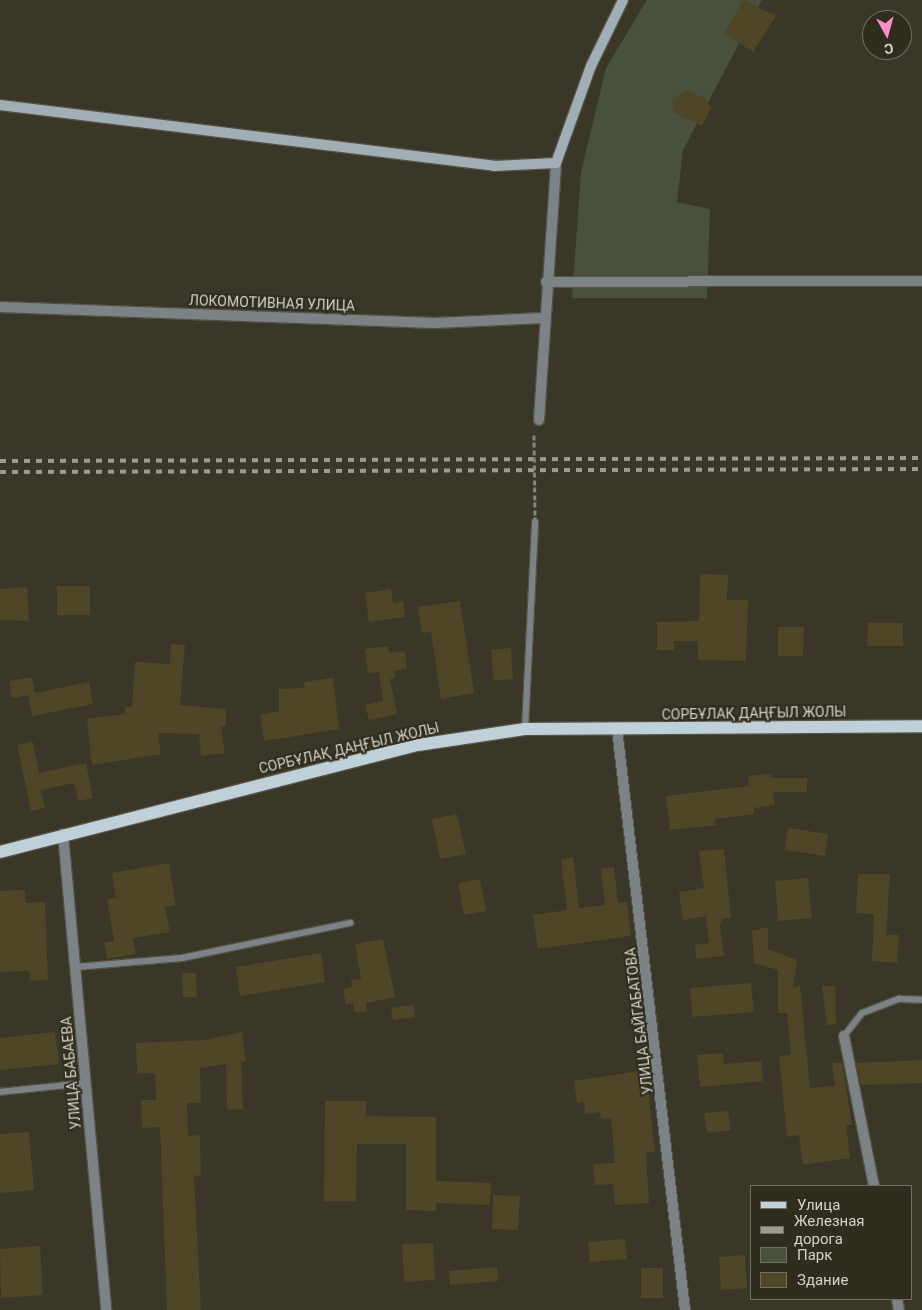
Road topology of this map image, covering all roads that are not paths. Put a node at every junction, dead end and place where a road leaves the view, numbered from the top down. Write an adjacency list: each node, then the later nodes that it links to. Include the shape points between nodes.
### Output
1 (623, 0): 3 (main road, via 591,66)
2 (0, 105): 3 (main road, via 494,166)
3 (556, 163): 5 (street)
4 (922, 281): 5 (street)
5 (546, 282): 7 (street)
6 (0, 307): 7 (street, ЛОКОМОТИВНАЯ УЛИЦА, via 436,323)
7 (542, 318): 8 (street)
8 (539, 420)
9 (535, 522): 11 (lane)
10 (922, 726): 12 (main road, СОРБҰЛАҚ ДАҢҒЫЛ ЖОЛЫ)
11 (525, 729): 12 (main road, СОРБҰЛАҚ ДАҢҒЫЛ ЖОЛЫ); 13 (main road, СОРБҰЛАҚ ДАҢҒЫЛ ЖОЛЫ, via 418,744)
12 (617, 729): 23 (street, УЛИЦА БАЙГАБАТОВА)
13 (63, 834): 14 (main road, СОРБҰЛАҚ ДАҢҒЫЛ ЖОЛЫ); 16 (street, УЛИЦА БАБАЕВА)
14 (0, 852)
15 (350, 923): 16 (lane, via 182,958)
16 (76, 967): 19 (street, УЛИЦА БАБАЕВА)
17 (922, 1000): 18 (lane, via 899,1000 862,1013)
18 (844, 1036): 21 (street)
19 (86, 1083): 20 (lane); 22 (street, УЛИЦА БАБАЕВА)
20 (0, 1092)
21 (874, 1185)
22 (106, 1310)
23 (685, 1310)

